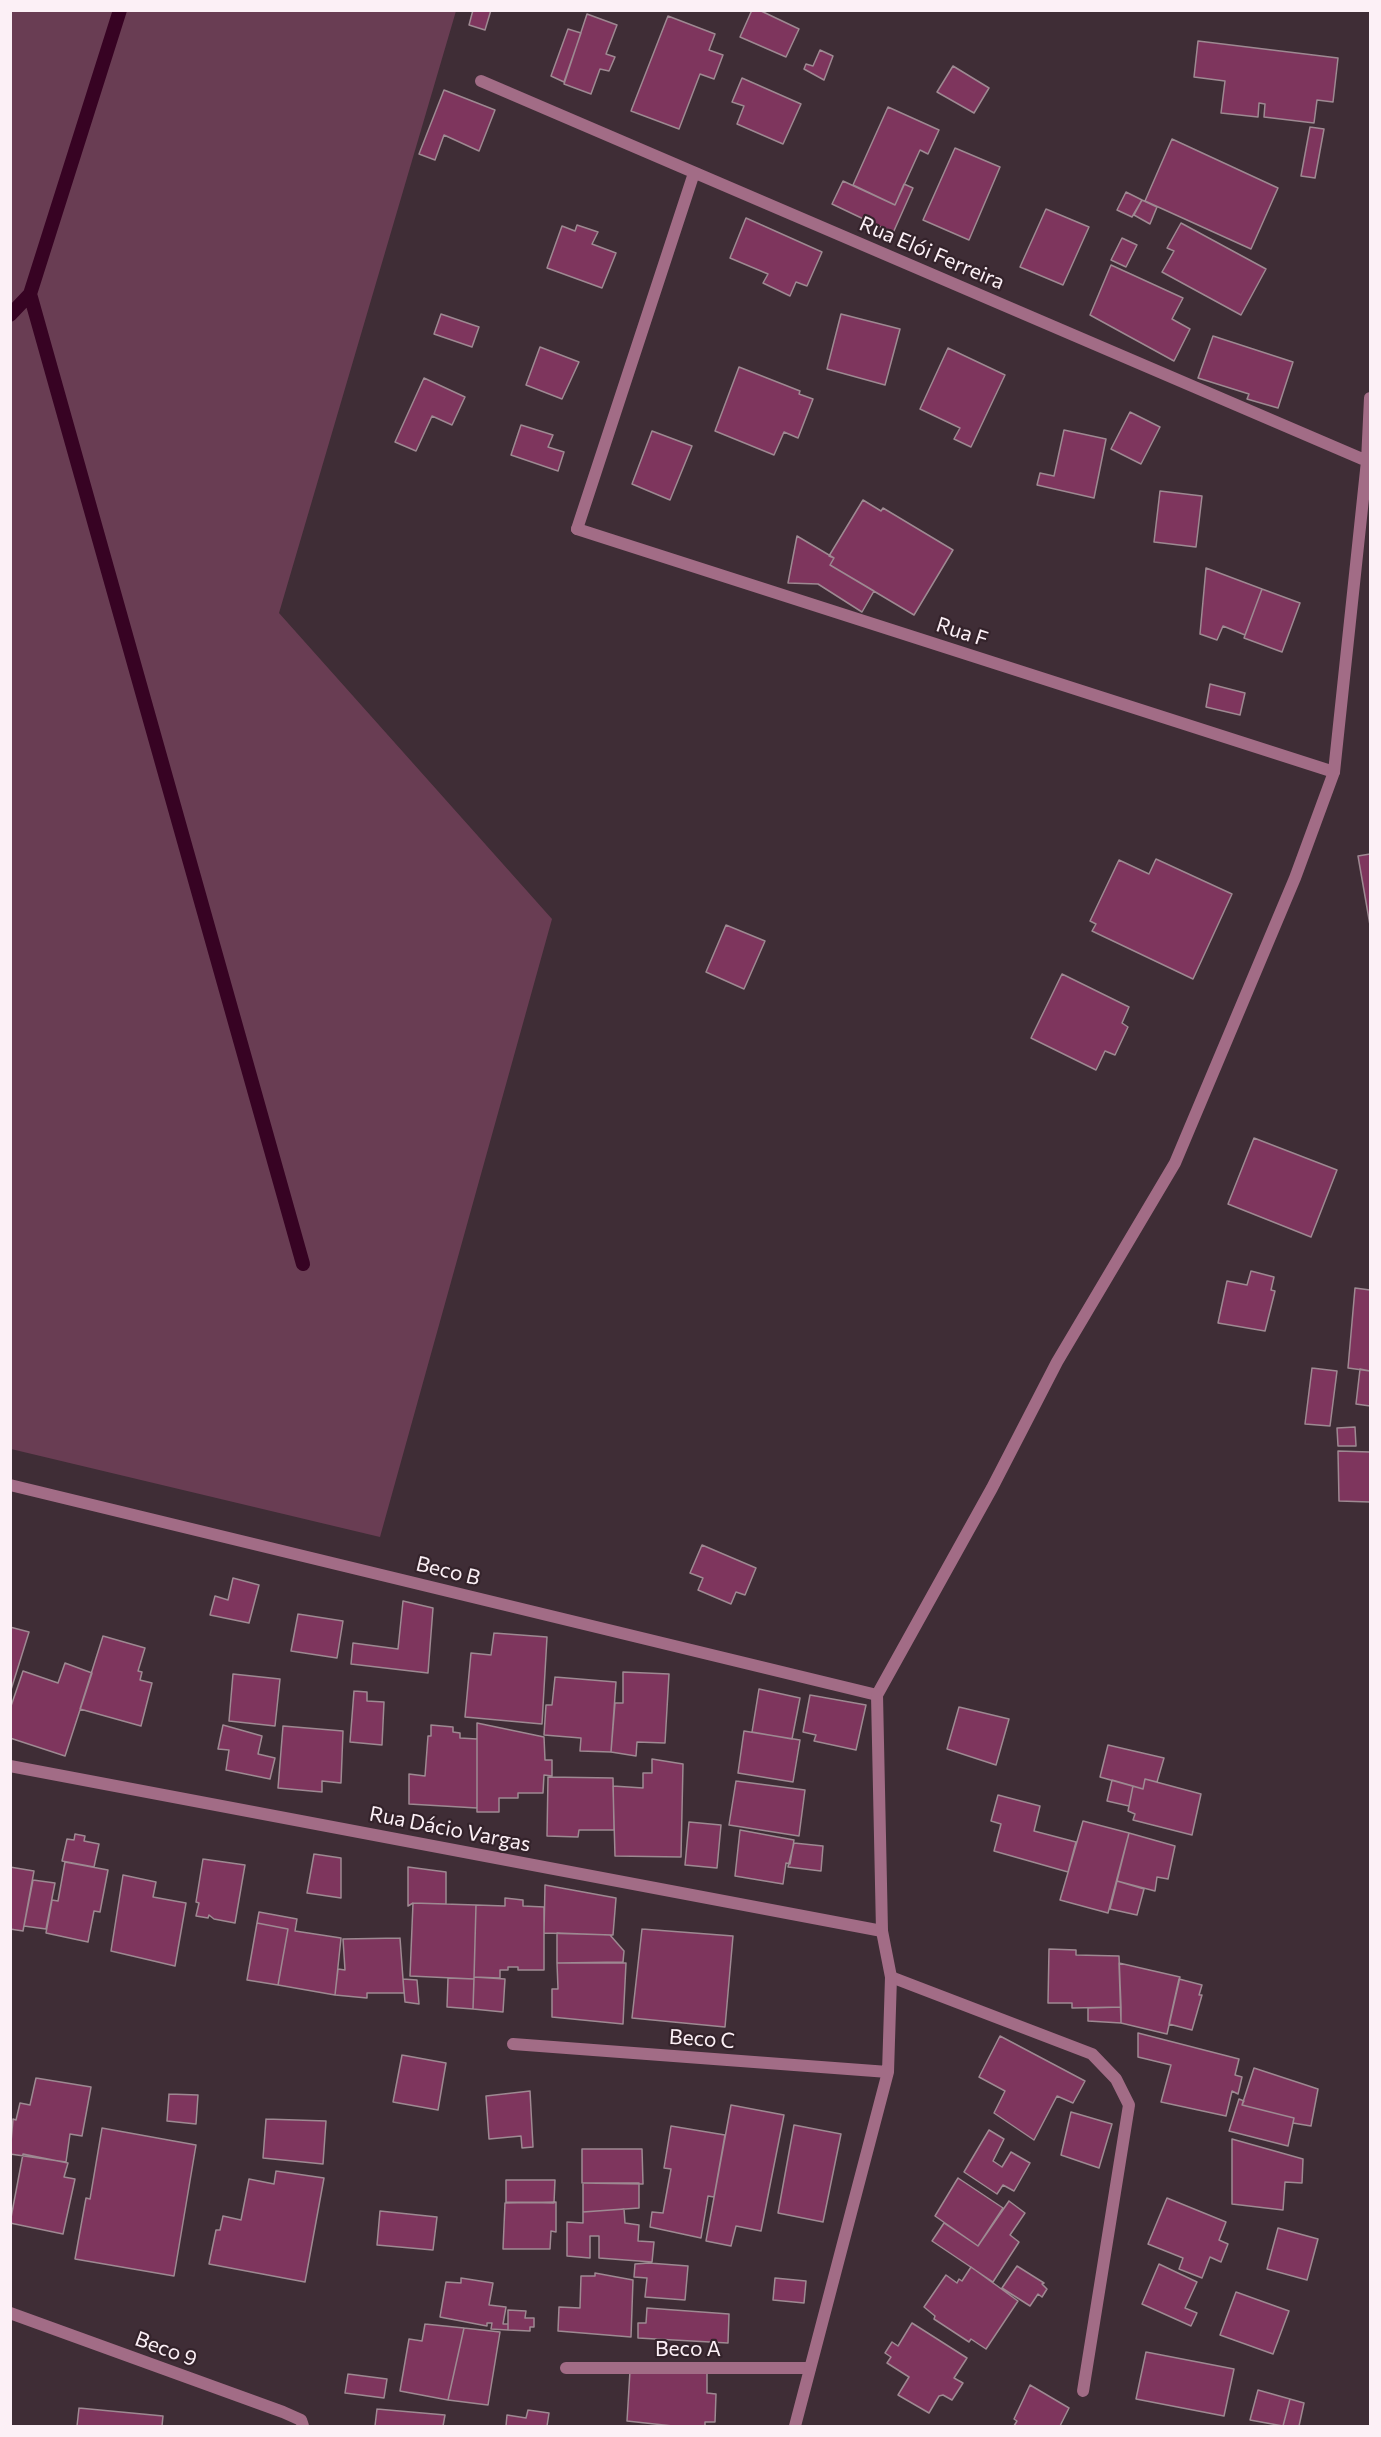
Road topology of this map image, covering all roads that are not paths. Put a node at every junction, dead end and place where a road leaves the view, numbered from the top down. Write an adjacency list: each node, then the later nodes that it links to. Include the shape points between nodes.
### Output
1 (481, 81): 2 (street, Rua Elói Ferreira)
2 (694, 173): 4 (street, Rua Elói Ferreira); 5 (street, Rua F, via 577,529)
3 (1371, 398): 4 (street)
4 (1367, 461): 5 (street)
5 (1335, 772): 7 (street, via 1295,878 1175,1163 1057,1362)
6 (10, 1485): 7 (street, Beco B)
7 (877, 1695): 9 (street)
8 (10, 1766): 9 (street, Rua Dácio Vargas)
9 (882, 1931): 10 (street)
10 (891, 1977): 12 (street); 16 (street, via 1092,2054 1116,2079 1129,2105)
11 (513, 2044): 12 (street, Beco C)
12 (888, 2072): 15 (street)
13 (10, 2313): 17 (street, Beco 9, via 283,2412 301,2420)
14 (566, 2368): 15 (street, Beco A)
15 (810, 2368): 18 (street)
16 (1083, 2391)
17 (303, 2427)
18 (795, 2427)

